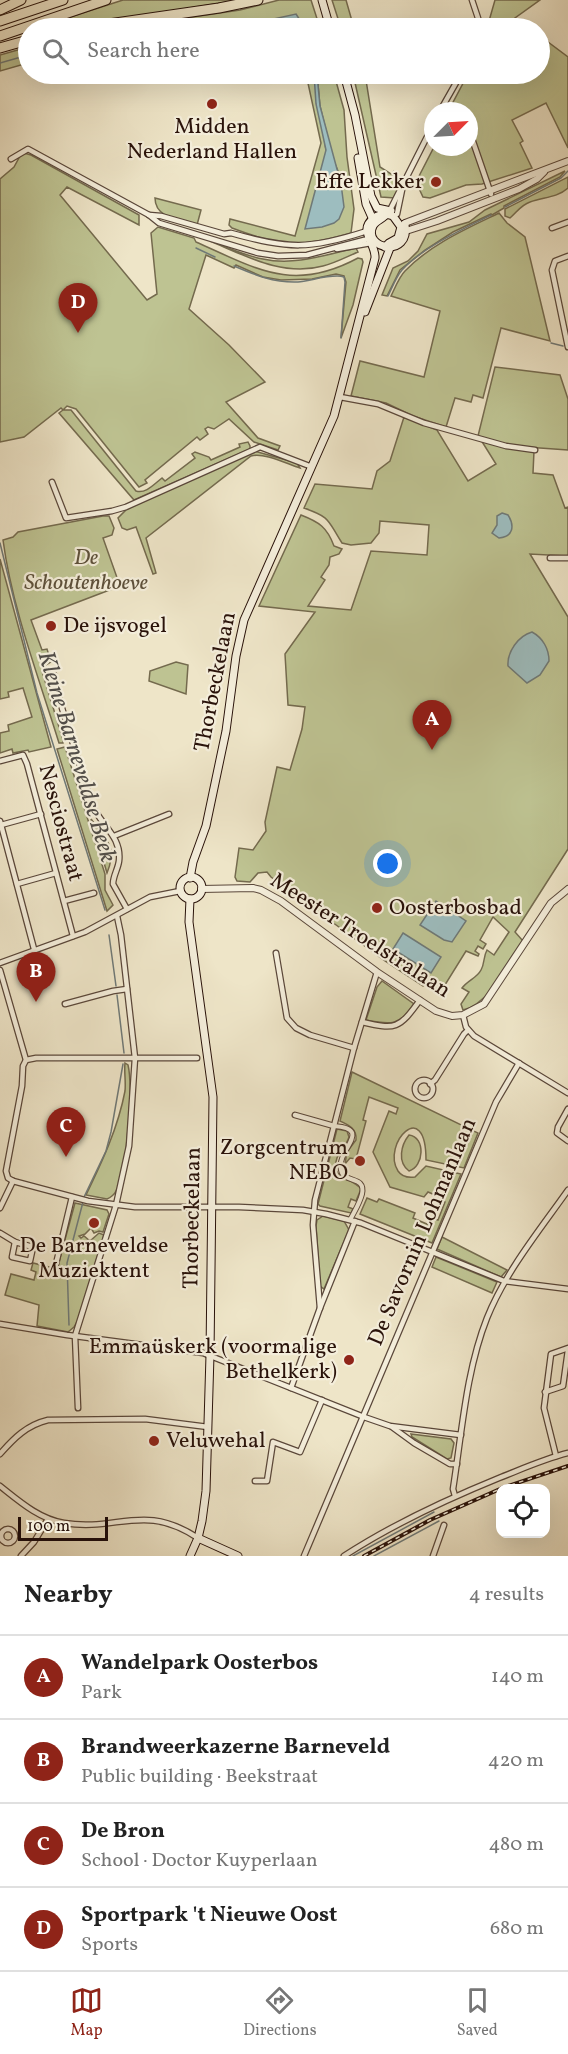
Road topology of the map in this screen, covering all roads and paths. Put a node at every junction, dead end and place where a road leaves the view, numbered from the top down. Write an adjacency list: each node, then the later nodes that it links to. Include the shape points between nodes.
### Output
1 (21, 0): 7 (highway)
2 (63, 0): 12 (highway)
3 (106, 0): 8 (highway)
4 (258, 0): 9 (highway)
5 (320, 0): 10 (main road)
6 (472, 0): 11 (street)
7 (0, 10)
8 (53, 18)
9 (139, 18)
10 (326, 18)
11 (478, 18)
12 (0, 21)
13 (18, 30): 14 (highway)
14 (0, 36)
15 (18, 43): 16 (highway)
16 (0, 48)
17 (344, 84): 30 (main road, via 363,193)
18 (345, 84): 29 (main road, via 369,190 375,205)
19 (455, 84): 20 (street)
20 (445, 102)
21 (424, 143): 29 (street, via 403,186)
22 (478, 156): 26 (street)
23 (11, 159): 28 (street, via 28,149)
24 (568, 161): 25 (street)
25 (544, 172): 26 (street); 27 (street, via 519,189)
26 (490, 192): 27 (street); 29 (street, via 425,216)
27 (493, 199): 29 (street)
28 (149, 215): 33 (street, via 290,246); 33 (street, via 159,223 264,254 296,256)
29 (398, 219): 30 (main road, via 379,215); 34 (main road, via 402,241)
30 (372, 222): 33 (main road)
31 (568, 222): 32 (street)
32 (552, 228)
33 (370, 238): 34 (main road); 36 (main road, Thorbeckelaan, via 375,252)
34 (388, 248): 36 (main road, Thorbeckelaan)
35 (568, 256): 37 (street, via 555,261 552,270)
36 (359, 327): 38 (main road, Thorbeckelaan)
37 (568, 347)
38 (340, 397): 39 (street, via 387,406 424,423 506,446); 40 (main road, Thorbeckelaan)
39 (535, 450)
40 (312, 467): 41 (street, via 260,447 120,509 66,518); 51 (main road, Thorbeckelaan, via 244,620 226,731 206,826)
41 (52, 482)
42 (550, 558): 43 (street)
43 (568, 558)
44 (54, 675): 49 (street, via 92,806)
45 (0, 761): 46 (street, Nesciostraat, via 22,755)
46 (41, 814): 48 (street); 50 (street, Nesciostraat)
47 (169, 814): 49 (street)
48 (1, 823): 52 (street)
49 (114, 836): 59 (street, via 119,853 113,884)
50 (56, 873): 52 (street); 58 (street, Nesciostraat)
51 (190, 878): 53 (main road, via 198,881); 55 (main road, via 182,882)
52 (17, 884): 62 (street)
53 (201, 889): 57 (main road, via 198,897); 66 (street, Meester Troelstralaan, via 261,890)
54 (568, 889): 70 (street, via 551,903 484,1004)
55 (180, 891): 57 (main road); 59 (street, via 150,897)
56 (94, 893): 58 (street, Nesciostraat)
57 (190, 899): 89 (main road, Thorbeckelaan, via 189,922 213,1097)
58 (64, 901): 61 (street, Nesciostraat)
59 (127, 909): 60 (street)
60 (117, 916): 61 (street); 67 (street)
61 (73, 936): 62 (street)
62 (34, 950): 64 (street)
63 (276, 953): 73 (street, via 291,1023 310,1035)
64 (0, 963)
65 (0, 970): 76 (street)
66 (376, 972): 68 (street, Meester Troelstralaan); 71 (street)
67 (128, 989): 69 (street); 74 (street)
68 (420, 1000): 70 (street, Meester Troelstralaan, via 443,1014); 71 (street, via 399,1024 384,1027)
69 (65, 1004)
70 (463, 1016): 72 (street)
71 (362, 1022): 73 (street)
72 (468, 1030): 77 (street); 78 (street)
73 (354, 1048): 82 (street)
74 (135, 1058): 75 (street); 76 (street); 87 (street, via 129,1146)
75 (197, 1059)
76 (26, 1060): 84 (street, via 6,1171)
77 (519, 1063): 79 (street); 94 (street, De Savornin Lohmanlaan, via 496,1102)
78 (430, 1084)
79 (568, 1093)
80 (568, 1110): 83 (street, via 557,1132)
81 (295, 1115): 82 (street)
82 (334, 1126): 90 (street); 91 (street, via 346,1127 353,1135 340,1162 345,1177 362,1185)
83 (568, 1141)
84 (13, 1181): 86 (street); 88 (street)
85 (568, 1190): 96 (street)
86 (73, 1198): 87 (street); 95 (street)
87 (116, 1205): 89 (street); 100 (street)
88 (0, 1208)
89 (210, 1208): 90 (street); 102 (main road, Thorbeckelaan)
90 (313, 1212): 91 (street); 98 (street)
91 (352, 1221): 94 (street); 98 (street)
92 (0, 1235): 93 (street)
93 (15, 1242): 93 (street, via 12,1257 30,1261 33,1247)
94 (431, 1252): 96 (street); 107 (street, De Savornin Lohmanlaan)
95 (55, 1268)
96 (504, 1281): 97 (street); 110 (street, via 480,1337)
97 (568, 1289)
98 (320, 1308): 103 (street)
99 (0, 1324): 100 (street)
100 (75, 1336): 102 (street); 106 (street)
101 (568, 1349): 104 (street, via 551,1354); 104 (street, via 563,1386)
102 (210, 1355): 103 (street); 109 (main road, Thorbeckelaan)
103 (291, 1388): 105 (street)
104 (545, 1392): 113 (street, via 545,1415)
105 (322, 1400): 107 (street); 115 (street, via 300,1452 273,1442 267,1481)
106 (78, 1408)
107 (364, 1417): 108 (street); 124 (street, De Savornin Lohmanlaan)
108 (390, 1426): 110 (street); 114 (street, via 450,1464)
109 (208, 1427): 112 (street, via 145,1419 48,1420 20,1432); 120 (main road, Thorbeckelaan, via 206,1491)
110 (461, 1435): 114 (street)
111 (568, 1453): 113 (street)
112 (0, 1454)
113 (556, 1456): 117 (street)
114 (457, 1464): 117 (street)
115 (255, 1481)
116 (0, 1486): 118 (street)
117 (455, 1496): 125 (street, via 399,1522)
118 (48, 1519): 120 (street, via 80,1525 158,1520); 121 (street)
119 (444, 1525): 126 (street)
120 (198, 1538): 122 (main road, Thorbeckelaan); 123 (main road)
121 (21, 1556)
122 (190, 1556)
123 (238, 1556)
124 (304, 1556)
125 (344, 1556)
126 (433, 1556)

